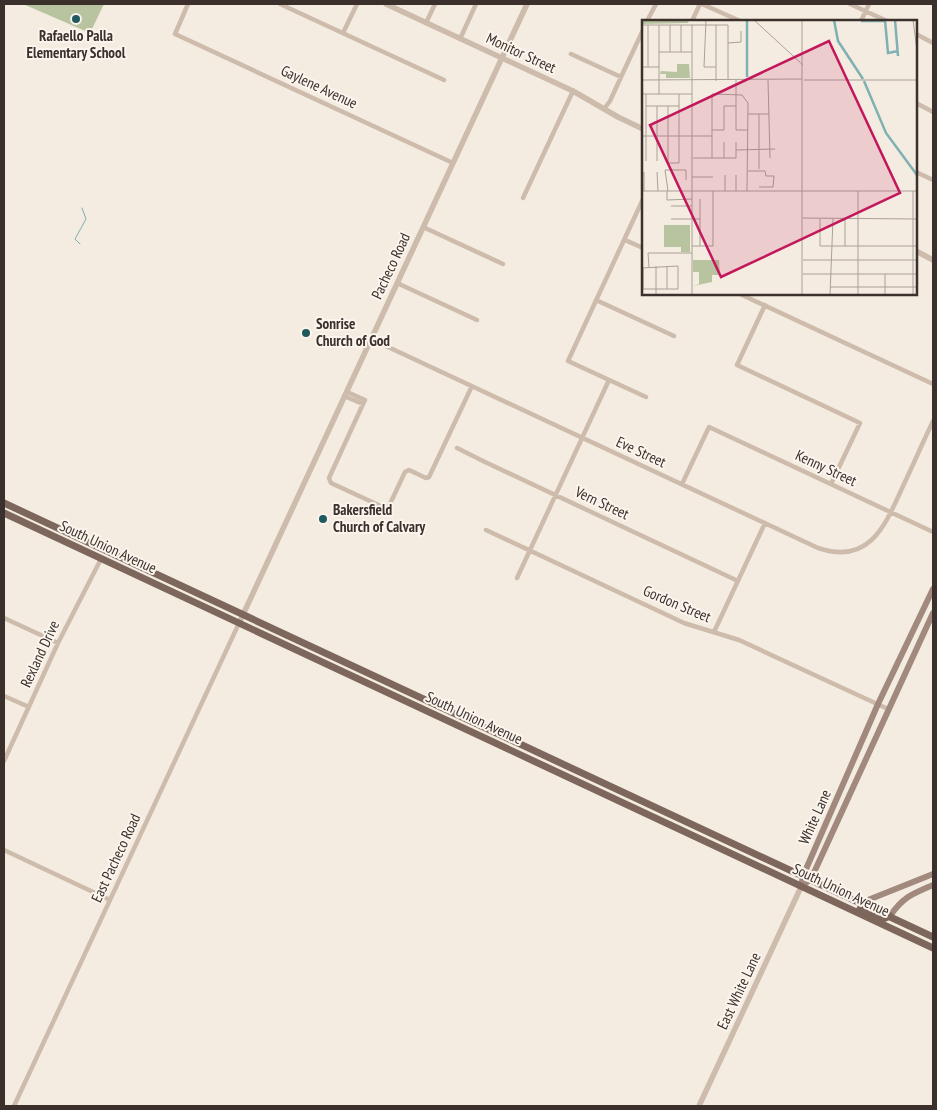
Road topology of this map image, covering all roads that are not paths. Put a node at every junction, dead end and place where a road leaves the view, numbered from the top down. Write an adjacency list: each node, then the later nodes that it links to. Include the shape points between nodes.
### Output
1 (188, 4): 33 (street, Gaylene Avenue, via 175,34)
2 (280, 4): 20 (street)
3 (357, 4): 20 (street)
4 (386, 4): 18 (street, Monitor Street)
5 (435, 4): 18 (street)
6 (476, 4): 22 (street)
7 (527, 4): 25 (street, Pacheco Road)
8 (656, 4): 13 (street)
9 (701, 4): 14 (street); 15 (street)
10 (850, 4): 12 (street)
11 (869, 4): 12 (street)
12 (866, 11): 16 (street); 17 (street)
13 (648, 20)
14 (693, 20)
15 (738, 20)
16 (862, 20)
17 (886, 20)
18 (426, 23): 22 (street, Monitor Street)
19 (642, 32): 26 (street)
20 (343, 33): 27 (street)
21 (917, 35): 23 (street)
22 (460, 38): 25 (street, Monitor Street)
23 (933, 43)
24 (571, 54): 26 (street)
25 (502, 58): 28 (street, Monitor Street); 33 (street, Pacheco Road)
26 (621, 77): 30 (street)
27 (444, 80)
28 (573, 91): 30 (street, Monitor Street); 36 (street)
29 (917, 104): 31 (street)
30 (604, 109): 32 (street, Monitor Street)
31 (933, 112)
32 (642, 128)
33 (453, 163): 38 (street, Pacheco Road)
34 (917, 172): 35 (street)
35 (933, 180)
36 (523, 198)
37 (642, 202): 39 (street)
38 (423, 227): 43 (street); 44 (street, Pacheco Road)
39 (624, 240): 40 (street); 46 (street)
40 (642, 248)
41 (917, 252): 42 (street)
42 (933, 260)
43 (503, 264)
44 (397, 283): 48 (street); 50 (street, Pacheco Road)
45 (742, 295): 47 (street)
46 (596, 300): 49 (street); 51 (street, via 568,361)
47 (765, 305): 52 (street); 60 (street, via 737,366 860,423)
48 (477, 320)
49 (674, 336)
50 (371, 339): 53 (street, Eve Street); 54 (street, Pacheco Road)
51 (609, 380): 55 (street); 57 (street)
52 (933, 384)
53 (472, 386): 54 (street, via 430,477 409,470 405,472 389,506 385,508 331,483 329,478 363,404); 57 (street, Eve Street)
54 (346, 394): 78 (street, Pacheco Road)
55 (646, 397)
56 (933, 421): 63 (street, Eve Street)
57 (582, 438): 59 (street, Eve Street); 61 (street)
58 (457, 448): 61 (street, Vern Street)
59 (682, 484): 60 (street, Kenny Street, via 709,427); 65 (street, Eve Street)
60 (831, 484): 63 (street, Kenny Street)
61 (555, 495): 69 (street); 74 (street, Vern Street)
62 (4, 503): 70 (main road, South Union Avenue)
63 (891, 512): 65 (street, Eve Street, via 868,543 840,552 818,548); 67 (street, Kenny Street)
64 (4, 513): 68 (main road, South Union Avenue)
65 (765, 523): 74 (street)
66 (486, 530): 69 (street, Gordon Street)
67 (933, 532)
68 (46, 533): 70 (main road, via 62,535 98,552); 71 (main road, South Union Avenue)
69 (529, 550): 73 (street); 79 (street, Gordon Street, via 684,623)
70 (108, 551): 72 (main road, South Union Avenue)
71 (101, 558): 72 (main road); 78 (main road, South Union Avenue); 80 (street, Rexland Drive)
72 (161, 576): 78 (main road, South Union Avenue)
73 (516, 578)
74 (738, 580): 79 (street)
75 (933, 589): 82 (main road, White Lane)
76 (933, 613): 84 (main road, White Lane)
77 (4, 618): 80 (street)
78 (241, 619): 85 (main road, South Union Avenue); 86 (main road, South Union Avenue); 100 (street, East Pacheco Road)
79 (714, 632): 82 (street, Gordon Street, via 739,640)
80 (58, 644): 83 (street, Rexland Drive)
81 (4, 696): 83 (street)
82 (878, 704): 84 (street, Gordon Street); 96 (main road, White Lane)
83 (29, 707): 88 (street, Rexland Drive)
84 (888, 709): 97 (main road, White Lane)
85 (449, 722): 86 (main road, via 458,721 492,736); 87 (main road, South Union Avenue)
86 (496, 733): 89 (main road, South Union Avenue)
87 (525, 757): 89 (main road, via 529,754 561,769); 90 (main road, South Union Avenue)
88 (4, 761)
89 (573, 769): 91 (main road, South Union Avenue)
90 (600, 792): 91 (main road, via 610,791 644,808); 92 (main road, South Union Avenue)
91 (648, 804): 93 (main road, South Union Avenue)
92 (677, 828): 93 (main road, via 680,825 712,840); 99 (main road, South Union Avenue)
93 (726, 840): 96 (main road, South Union Avenue)
94 (4, 850): 100 (street)
95 (933, 874): 101 (main road)
96 (803, 876): 97 (main road, South Union Avenue); 99 (main road, White Lane)
97 (811, 879): 99 (main road); 101 (main road, South Union Avenue)
98 (933, 885): 103 (main road, via 904,899)
99 (801, 886): 102 (main road, South Union Avenue); 107 (street, East White Lane)
100 (110, 900): 106 (street, East Pacheco Road)
101 (858, 902): 103 (main road, South Union Avenue)
102 (840, 905): 103 (main road, via 880,918); 105 (main road, South Union Avenue)
103 (890, 916): 104 (main road, South Union Avenue)
104 (933, 937)
105 (933, 948)
106 (14, 1106)
107 (699, 1106)

